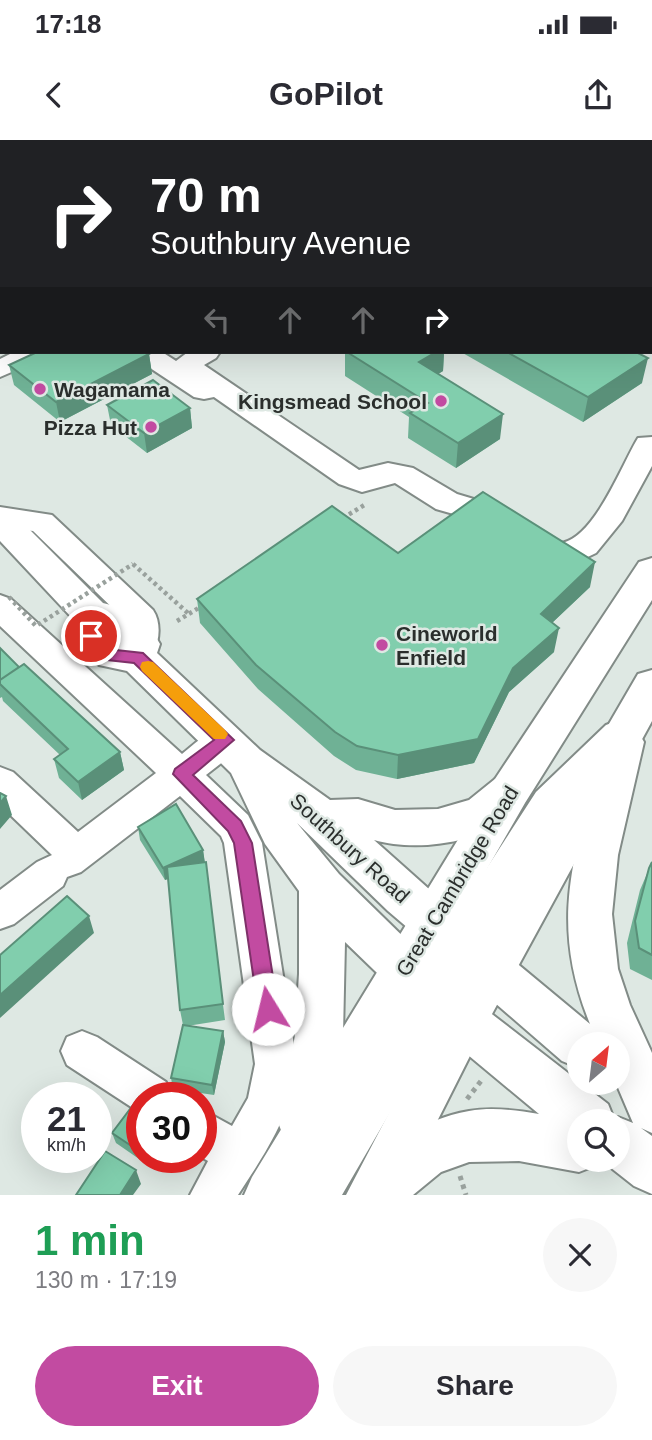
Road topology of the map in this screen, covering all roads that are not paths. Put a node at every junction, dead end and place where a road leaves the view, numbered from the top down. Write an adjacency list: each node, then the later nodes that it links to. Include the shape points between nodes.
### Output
1 (31, 354): 4 (street)
2 (147, 354): 5 (street)
3 (204, 354): 6 (street, via 188,363 330,465 362,482 387,473 411,478 442,499 494,515 556,554 578,552 592,541)
4 (0, 369)
5 (238, 414)
6 (648, 445)
7 (0, 518): 10 (main road, Southbury Road, via 92,615 91,636 112,655); 10 (street, Southbury Road, via 41,522 84,560 142,618)
8 (652, 571): 16 (main road, Great Cambridge Road)
9 (4, 602): 14 (street)
10 (139, 651): 13 (main road, Southbury Road)
11 (652, 685): 12 (main road)
12 (627, 730): 21 (main road, via 551,804); 28 (main road, via 591,891 591,945 614,1026)
13 (236, 751): 14 (street); 17 (main road, Southbury Road); 19 (main road, Southbury Road, via 290,848)
14 (181, 774): 18 (street); 32 (street, via 235,826 243,843 276,1064 269,1104)
15 (0, 782): 18 (street)
16 (510, 791): 17 (main road, via 482,814 438,827 395,828 358,817); 21 (main road, Great Cambridge Road)
17 (323, 818): 21 (main road, Southbury Road)
18 (65, 863): 20 (street)
19 (321, 883): 22 (main road, Southbury Road); 35 (main road, via 319,1042)
20 (0, 912)
21 (461, 946): 22 (main road, Great Cambridge Road); 22 (main road, via 475,969 458,972); 23 (main road, Southbury Road)
22 (434, 994): 27 (main road, Southbury Road); 35 (main road); 37 (main road, Great Cambridge Road)
23 (567, 1035)
24 (82, 1051): 25 (street)
25 (128, 1082)
26 (630, 1090): 28 (main road)
27 (574, 1109)
28 (652, 1109)
29 (217, 1142): 32 (street)
30 (567, 1145): 37 (main road, via 501,1132 466,1136 418,1157)
31 (630, 1152): 34 (main road)
32 (237, 1155): 36 (street)
33 (630, 1162): 34 (main road)
34 (652, 1169)
35 (290, 1185)
36 (212, 1195)
37 (374, 1195)

